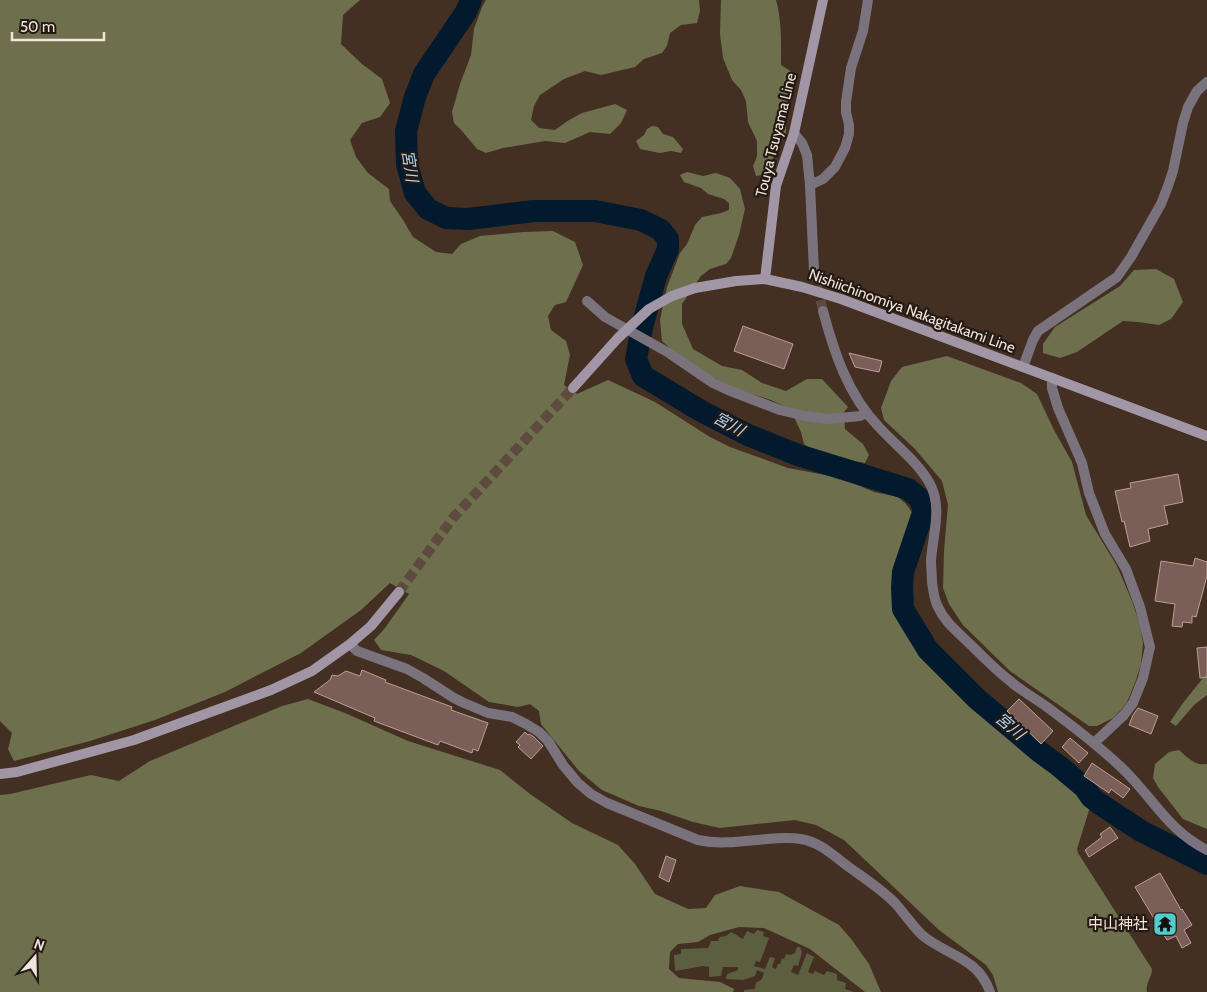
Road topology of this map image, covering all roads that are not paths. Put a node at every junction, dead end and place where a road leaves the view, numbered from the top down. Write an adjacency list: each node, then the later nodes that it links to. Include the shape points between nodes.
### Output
1 (823, 0): 4 (main road, Touya Tsuyama Line)
2 (868, 0): 5 (street, via 863,31 851,68 846,102 847,141 835,167 823,179)
3 (1207, 82): 10 (street, via 1197,91 1188,107 1168,186 1131,257 1116,277 1038,331)
4 (794, 133): 5 (street, via 807,155); 7 (main road, Touya Tsuyama Line, via 776,186)
5 (810, 185): 6 (street)
6 (814, 271)
7 (765, 279): 10 (main road, Nishiichinomiya Nakagitakami Line, via 840,299); 12 (main road, Nishiichinomiya Nakagitakami Line, bridge, via 695,288 649,309)
8 (588, 301): 13 (street, via 605,317 728,390 805,416 829,419)
9 (822, 311): 13 (street, via 841,368)
10 (1023, 367): 11 (main road, Nishiichinomiya Nakagitakami Line)
11 (1052, 378): 14 (main road, Nishiichinomiya Nakagitakami Line); 17 (street, via 1058,408 1082,463 1089,493 1105,534 1126,569 1150,647 1133,704)
12 (573, 388)
13 (867, 413): 17 (street, via 917,465 933,491 937,514 931,563 933,589 945,619 1010,682)
14 (1207, 436)
15 (399, 592): 16 (main road, via 371,626)
16 (350, 644): 18 (main road, via 312,671 271,690 134,740); 20 (street, via 357,651 407,669 464,703 512,717 539,732 578,783 607,803 712,843 784,838 817,845 881,890 924,936 978,970)
17 (1094, 743): 19 (street, via 1138,784 1176,829)
18 (0, 774)
19 (1207, 850)
20 (990, 992)

